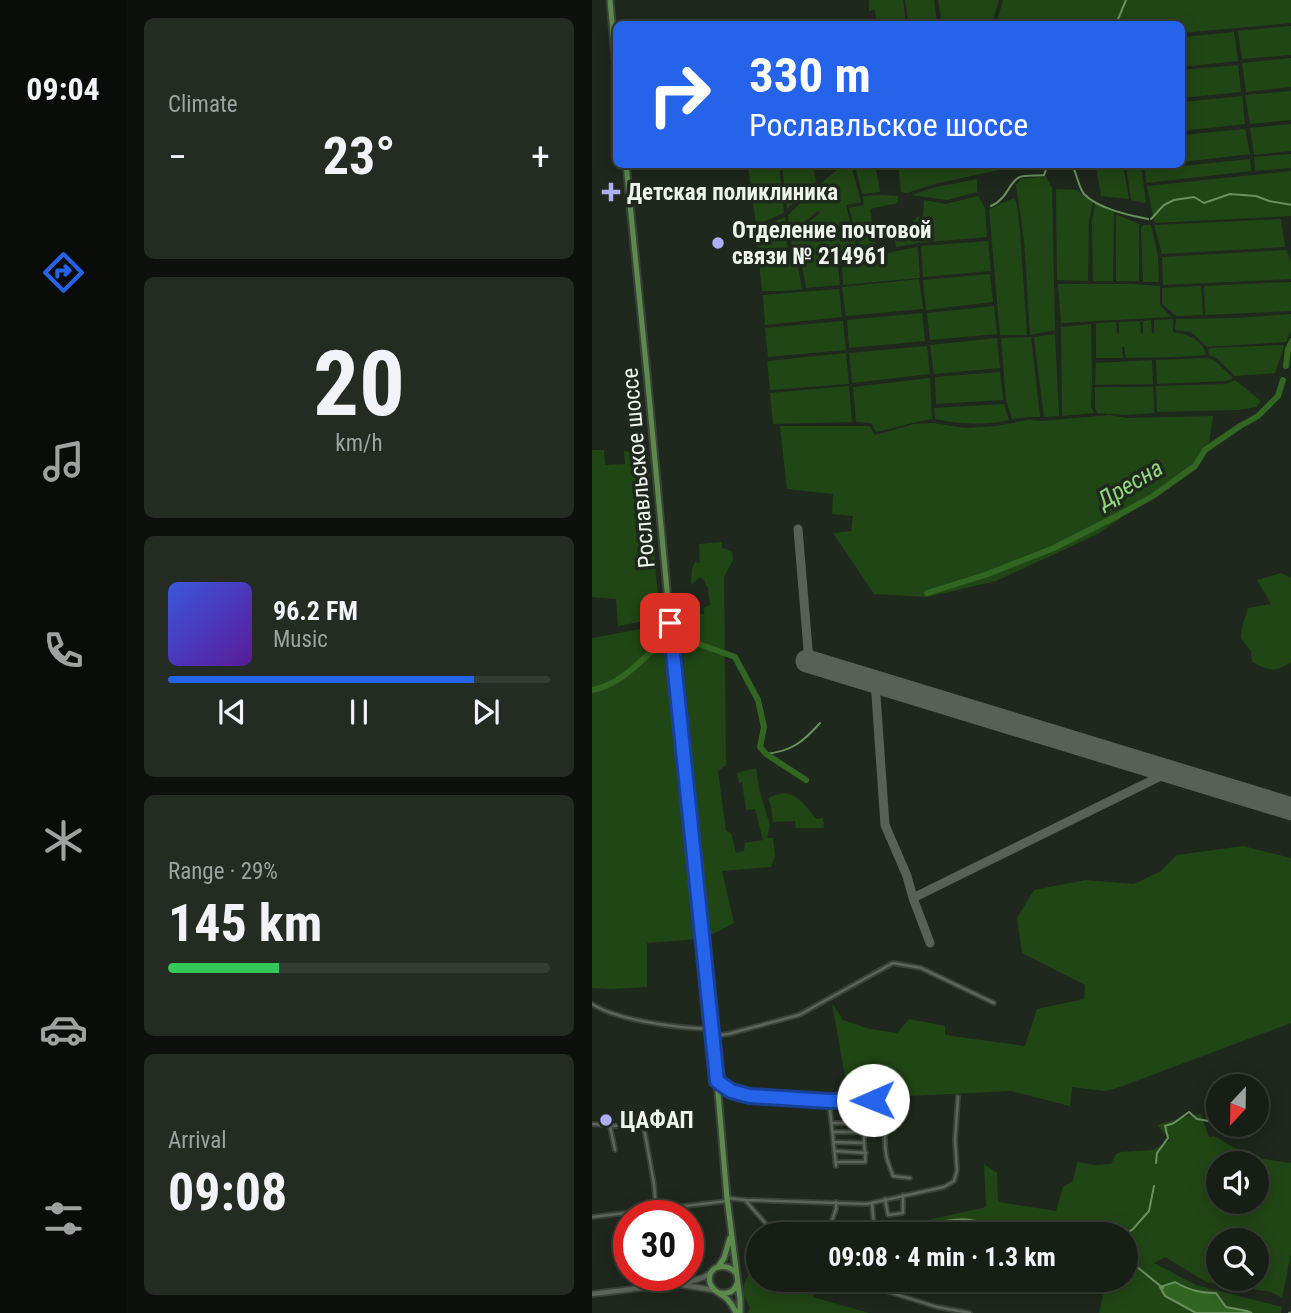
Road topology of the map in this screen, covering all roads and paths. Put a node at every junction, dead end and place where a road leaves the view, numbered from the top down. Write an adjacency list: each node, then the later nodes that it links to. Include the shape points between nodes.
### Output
1 (610, 0): 2 (main road)
2 (613, 34)
3 (626, 168): 6 (main road, Рославльское шоссе)
4 (994, 1003): 6 (street, via 921,968 893,964 799,1015 728,1034)
5 (592, 1004): 6 (street, via 635,1019)
6 (712, 1032): 7 (main road, Рославльское шоссе)
7 (717, 1081): 9 (street, via 750,1096); 24 (main road, Рославльское шоссе)
8 (958, 1097): 21 (street, via 954,1181)
9 (829, 1101): 10 (street); 20 (street, via 873,1100 885,1116 886,1154 893,1176)
10 (832, 1123): 13 (street); 14 (street, via 863,1124)
11 (592, 1124): 12 (street)
12 (610, 1126): 17 (street); 23 (street, via 644,1128)
13 (832, 1132): 14 (street); 15 (street)
14 (865, 1132): 16 (street)
15 (834, 1142): 16 (street); 18 (street)
16 (864, 1143): 19 (street)
17 (615, 1150)
18 (834, 1151): 19 (street); 19 (street, via 836,1164 865,1162)
19 (866, 1153)
20 (910, 1178)
21 (903, 1195): 22 (street); 22 (street, via 903,1213 888,1214)
22 (885, 1199): 27 (street)
23 (655, 1200)
24 (727, 1200): 25 (street); 28 (street); 34 (main road, Рославльское шоссе)
25 (745, 1200): 26 (street); 31 (street)
26 (836, 1202): 27 (street); 32 (street)
27 (872, 1202): 33 (street)
28 (704, 1203)
29 (613, 1214): 30 (street)
30 (592, 1217)
31 (764, 1222)
32 (831, 1222)
33 (874, 1222)
34 (730, 1227): 35 (main road, Рославльское шоссе, via 724,1258); 37 (main road, Рославльское шоссе)
35 (715, 1269): 36 (main road); 37 (main road, via 731,1268); 40 (main road, via 710,1278)
36 (704, 1277)
37 (738, 1278): 40 (main road, via 733,1290); 43 (main road, Рославльское шоссе)
38 (704, 1288): 40 (main road)
39 (617, 1291): 42 (main road)
40 (717, 1291): 43 (main road)
41 (890, 1292): 44 (street)
42 (592, 1294)
43 (738, 1313)
44 (970, 1313)

